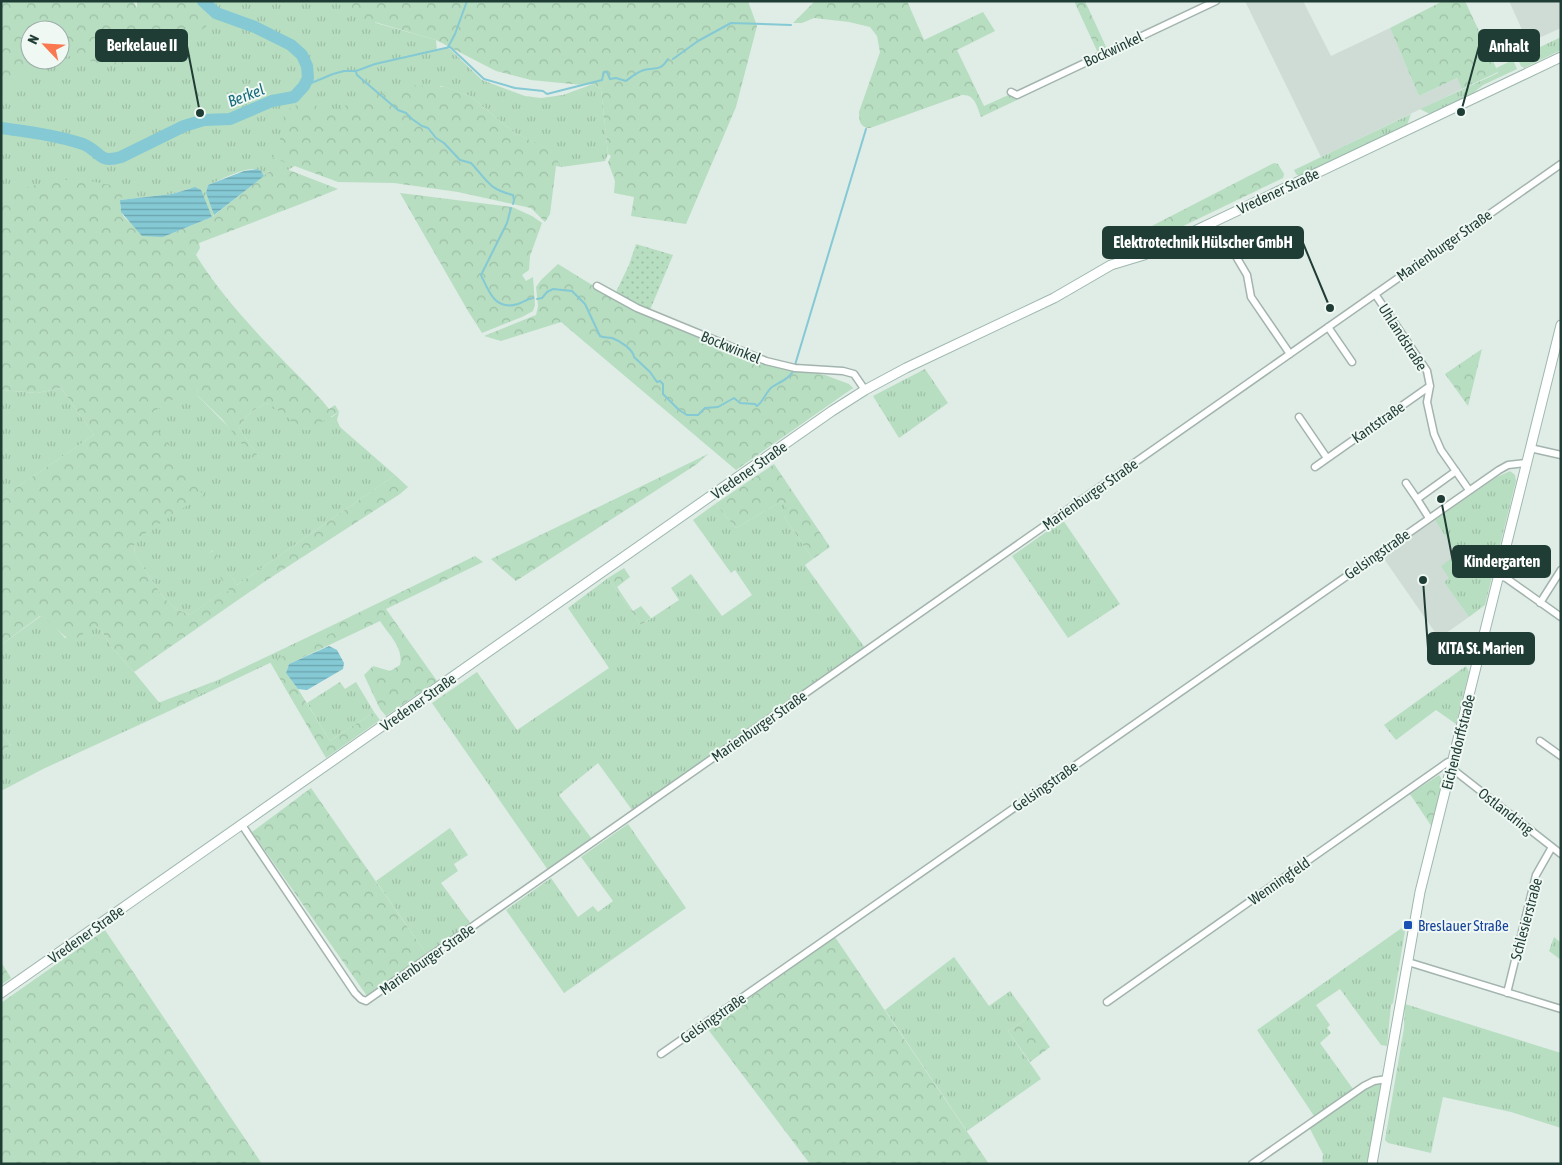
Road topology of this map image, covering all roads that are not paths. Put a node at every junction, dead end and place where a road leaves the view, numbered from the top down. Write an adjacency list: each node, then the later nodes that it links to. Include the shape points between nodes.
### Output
1 (1216, 1): 3 (street, Bockwinkel, via 1017,95)
2 (1561, 57): 13 (street, Vredener Straße, via 1144,255 1111,265 1054,298)
3 (1011, 92)
4 (1561, 164): 7 (street, Marienburger Straße)
5 (1234, 253): 10 (street, via 1247,276 1251,297)
6 (597, 286): 13 (street, Bockwinkel, via 637,308 766,362 854,374)
7 (1375, 294): 9 (street, Marienburger Straße); 12 (street, Uhlandstraße, via 1427,371)
8 (1561, 325): 15 (street, Eichendorffstraße)
9 (1328, 327): 10 (street, Marienburger Straße); 11 (street)
10 (1290, 354): 32 (street, Marienburger Straße, via 366,1001 355,993)
11 (1352, 362)
12 (1430, 386): 17 (street, Kantstraße); 20 (street, Uhlandstraße, via 1427,402 1434,434)
13 (866, 390): 32 (street, Vredener Straße)
14 (1299, 417): 17 (street)
15 (1530, 448): 16 (street); 18 (street, Eichendorffstraße)
16 (1561, 455)
17 (1327, 458): 19 (street, Kantstraße)
18 (1526, 464): 22 (street, Gelsingstraße, via 1508,465); 26 (street, Eichendorffstraße)
19 (1315, 467)
20 (1456, 471): 22 (street, Uhlandstraße); 23 (street)
21 (1406, 483): 23 (street)
22 (1469, 490): 24 (street, Gelsingstraße)
23 (1417, 499): 24 (street)
24 (1429, 518): 40 (street, Gelsingstraße)
25 (1561, 570): 27 (street)
26 (1498, 576): 27 (street, via 1506,578); 31 (street, Eichendorffstraße)
27 (1540, 602): 28 (street)
28 (1561, 617)
29 (1540, 741): 30 (street)
30 (1561, 756)
31 (1452, 767): 33 (street, Ostlandring); 35 (street, Eichendorffstraße, via 1420,892); 38 (street, Wenningfeld, via 1448,762)
32 (242, 825): 36 (street, Vredener Straße)
33 (1552, 847): 34 (street, Ostlandring); 37 (street, Schlesierstraße, via 1536,875)
34 (1561, 854)
35 (1408, 962): 37 (street); 41 (street, Eichendorffstraße)
36 (1, 993)
37 (1507, 993): 39 (street)
38 (1107, 1002)
39 (1561, 1009)
40 (661, 1054)
41 (1387, 1079): 42 (street, via 1364,1086); 43 (street, Eichendorffstraße)
42 (1252, 1164)
43 (1372, 1164)

